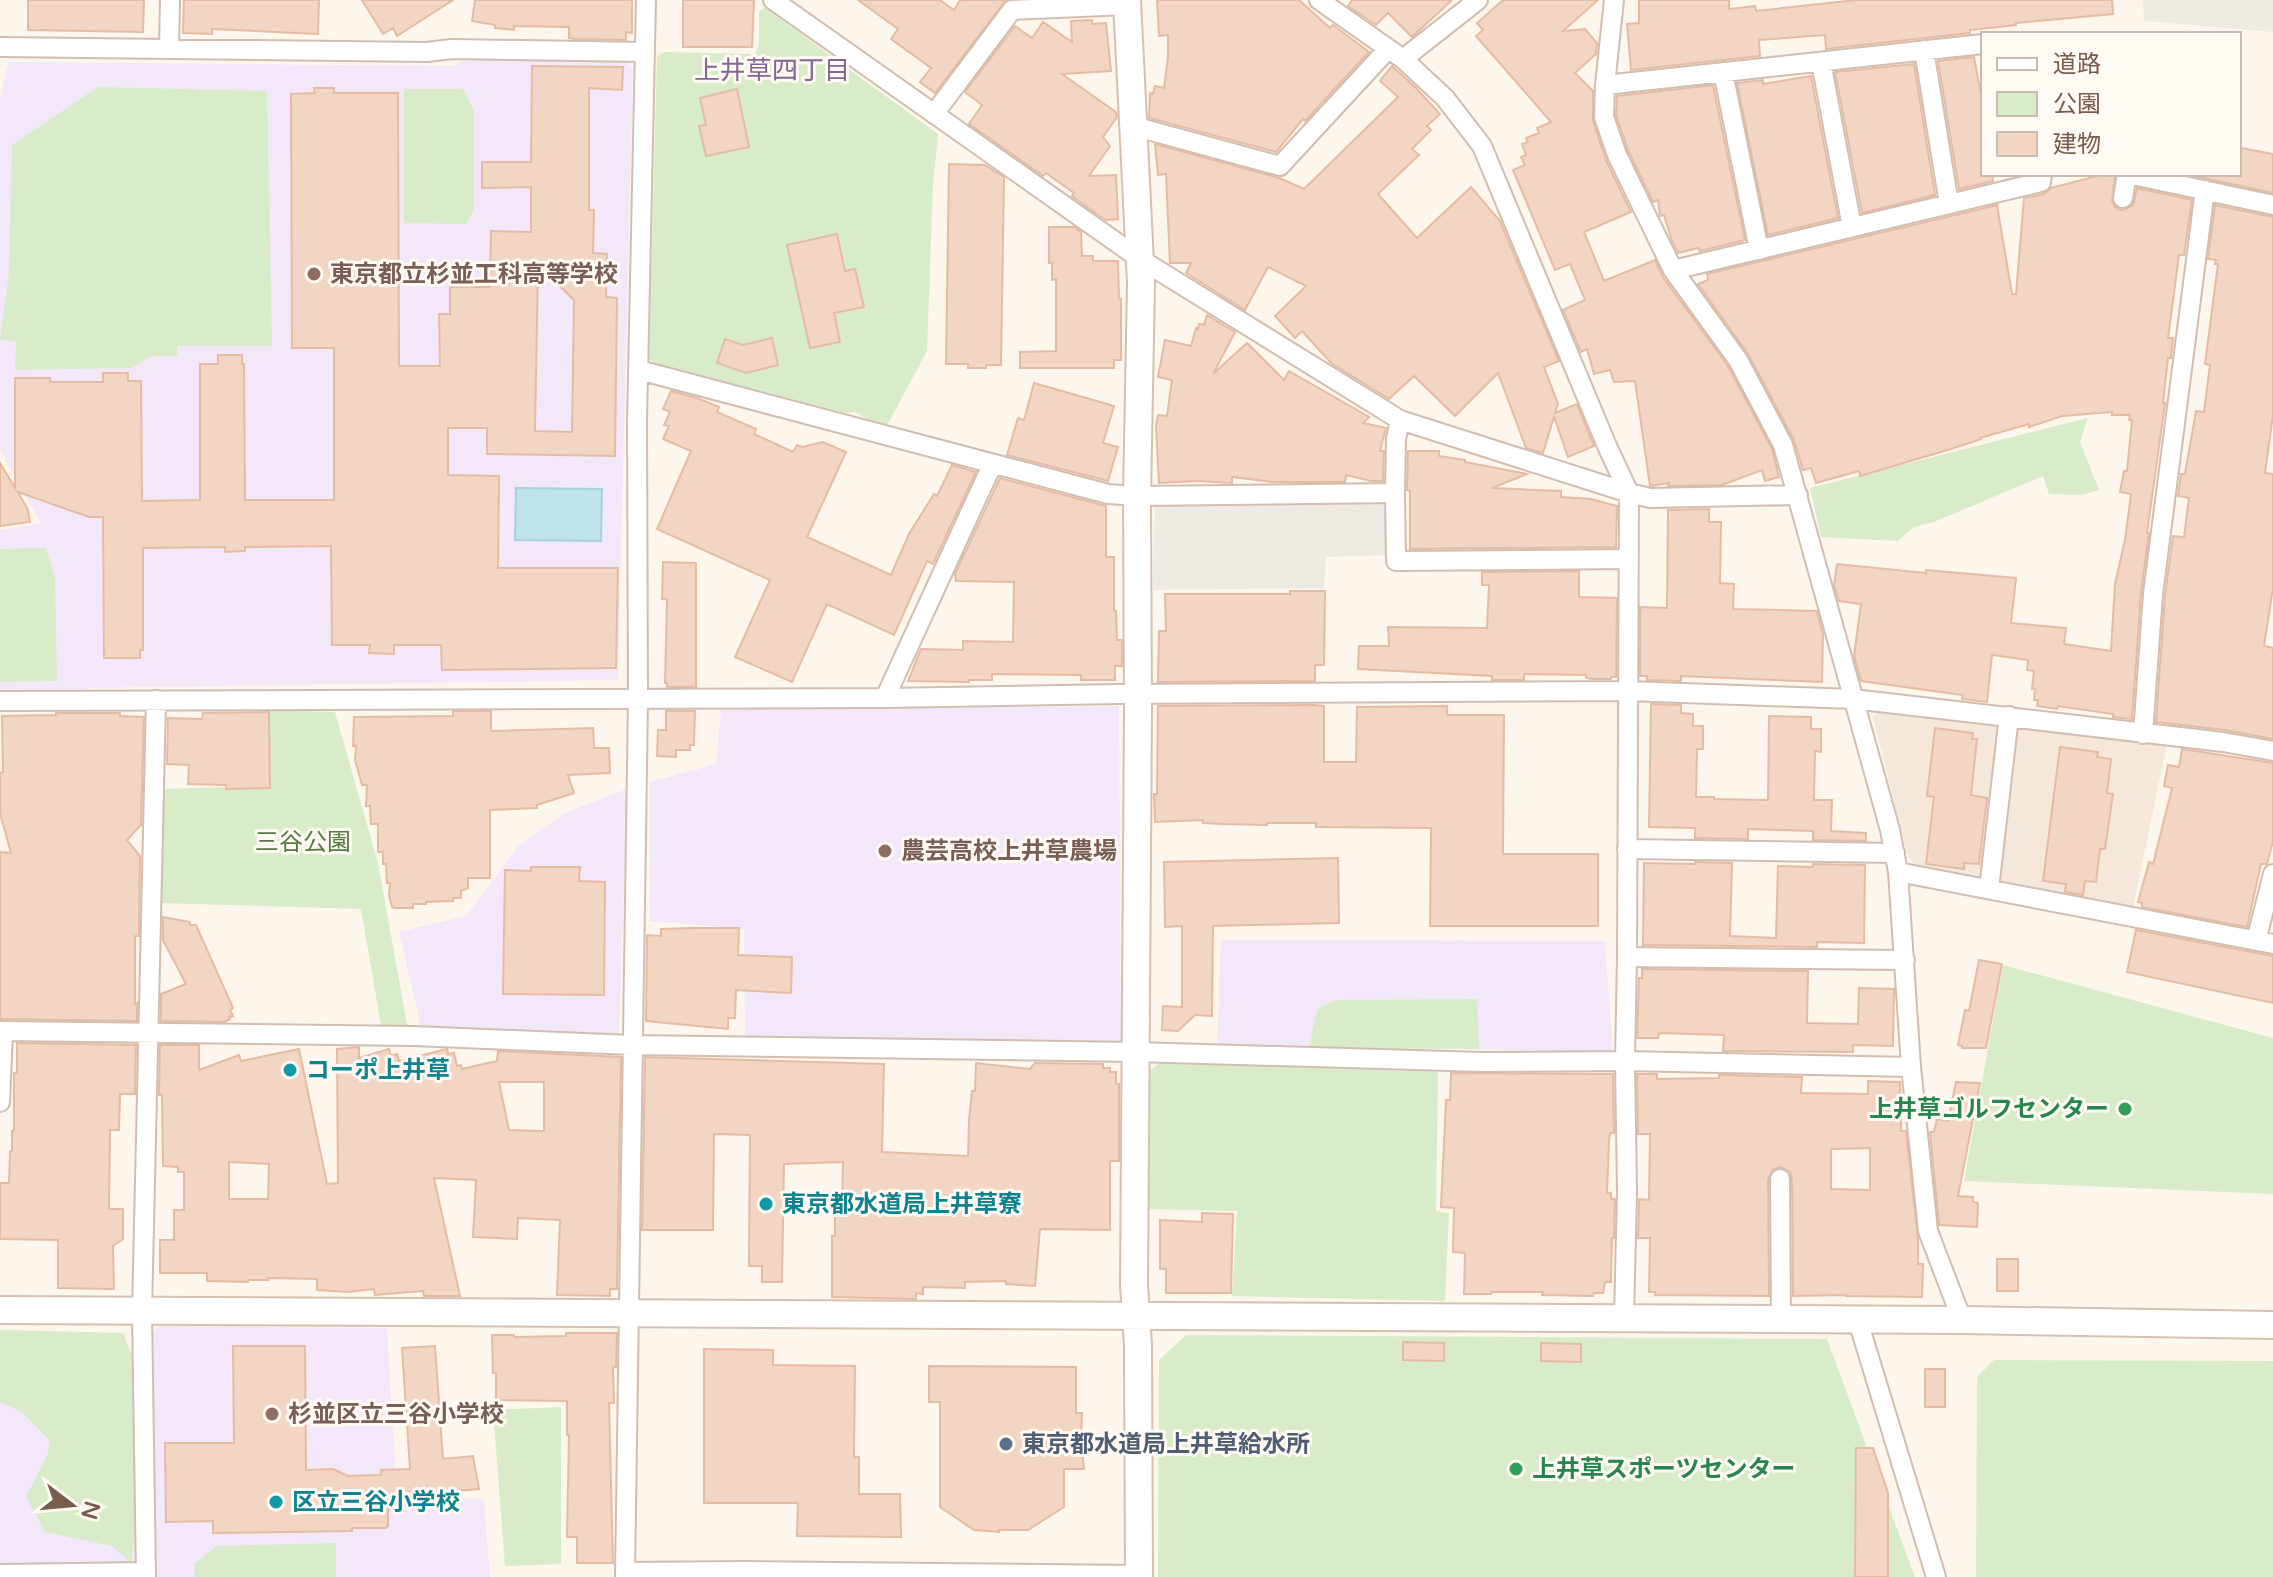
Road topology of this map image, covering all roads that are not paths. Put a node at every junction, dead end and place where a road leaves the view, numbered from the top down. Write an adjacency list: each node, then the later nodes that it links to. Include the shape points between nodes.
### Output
1 (170, 0): 10 (street)
2 (646, 0): 12 (street)
3 (773, 0): 17 (street)
4 (1319, 0): 13 (street)
5 (1478, 0): 13 (street)
6 (1614, 0): 16 (street)
7 (1127, 2): 17 (street, via 1012,10); 18 (street)
8 (1981, 44): 11 (street)
9 (0, 47): 10 (street)
10 (169, 48): 12 (street)
11 (1924, 50): 14 (street); 24 (street)
12 (644, 52): 30 (street)
13 (1395, 54): 18 (street, via 1280,166); 34 (street, via 1445,98 1482,146)
14 (1821, 62): 15 (street); 26 (street)
15 (1723, 72): 16 (street); 27 (street)
16 (1605, 85): 29 (street, via 1604,117 1617,155)
17 (934, 114): 28 (street)
18 (1133, 126): 28 (street)
19 (2042, 176): 24 (street, via 2041,182)
20 (2127, 176): 23 (street)
21 (2137, 176): 22 (street)
22 (2205, 190): 25 (street); 46 (street, via 2153,594)
23 (2123, 198)
24 (1949, 204): 26 (street)
25 (2273, 205)
26 (1852, 227): 27 (street)
27 (1759, 250): 29 (street)
28 (1140, 259): 31 (street); 36 (street)
29 (1673, 270): 35 (street, via 1738,360 1783,445)
30 (639, 370): 32 (street); 41 (street)
31 (1400, 420): 33 (street); 34 (street)
32 (992, 465): 36 (street, via 1108,494); 40 (street)
33 (1395, 493): 36 (street); 37 (street, via 1396,561)
34 (1629, 493): 35 (street, via 1650,498); 37 (street)
35 (1798, 495): 42 (street)
36 (1137, 496): 39 (street)
37 (1628, 559): 38 (street)
38 (1628, 691): 39 (street); 42 (street); 48 (street)
39 (1138, 694): 40 (street); 58 (street)
40 (885, 698): 41 (street)
41 (638, 699): 43 (street); 57 (street)
42 (1853, 699): 45 (street); 49 (street)
43 (156, 700): 44 (street); 56 (street)
44 (0, 701)
45 (2009, 716): 46 (street); 51 (street)
46 (2143, 734): 47 (street)
47 (2273, 751)
48 (1627, 849): 49 (street); 53 (street)
49 (1897, 863): 51 (street); 54 (street)
50 (2273, 874): 52 (street)
51 (1989, 889): 52 (street)
52 (2264, 942)
53 (1627, 957): 54 (street); 59 (street)
54 (1905, 960): 60 (street)
55 (2, 1031): 56 (street); 61 (street)
56 (149, 1033): 57 (street); 64 (street)
57 (632, 1045): 58 (street); 65 (street)
58 (1136, 1052): 59 (street); 66 (street)
59 (1625, 1061): 60 (street); 67 (street)
60 (1911, 1067): 69 (street, via 1928,1231)
61 (0, 1102)
62 (1780, 1179): 68 (street)
63 (0, 1310): 64 (street)
64 (142, 1312): 65 (street); 74 (street)
65 (629, 1312): 66 (street); 73 (street)
66 (1136, 1316): 67 (street); 75 (street)
67 (1624, 1318): 68 (street)
68 (1781, 1320): 70 (street)
69 (1962, 1320): 70 (street); 71 (street)
70 (1858, 1321): 76 (street)
71 (2273, 1325)
72 (0, 1574): 74 (street)
73 (625, 1574): 75 (street)
74 (146, 1575)
75 (1139, 1576)
76 (1936, 1577)

